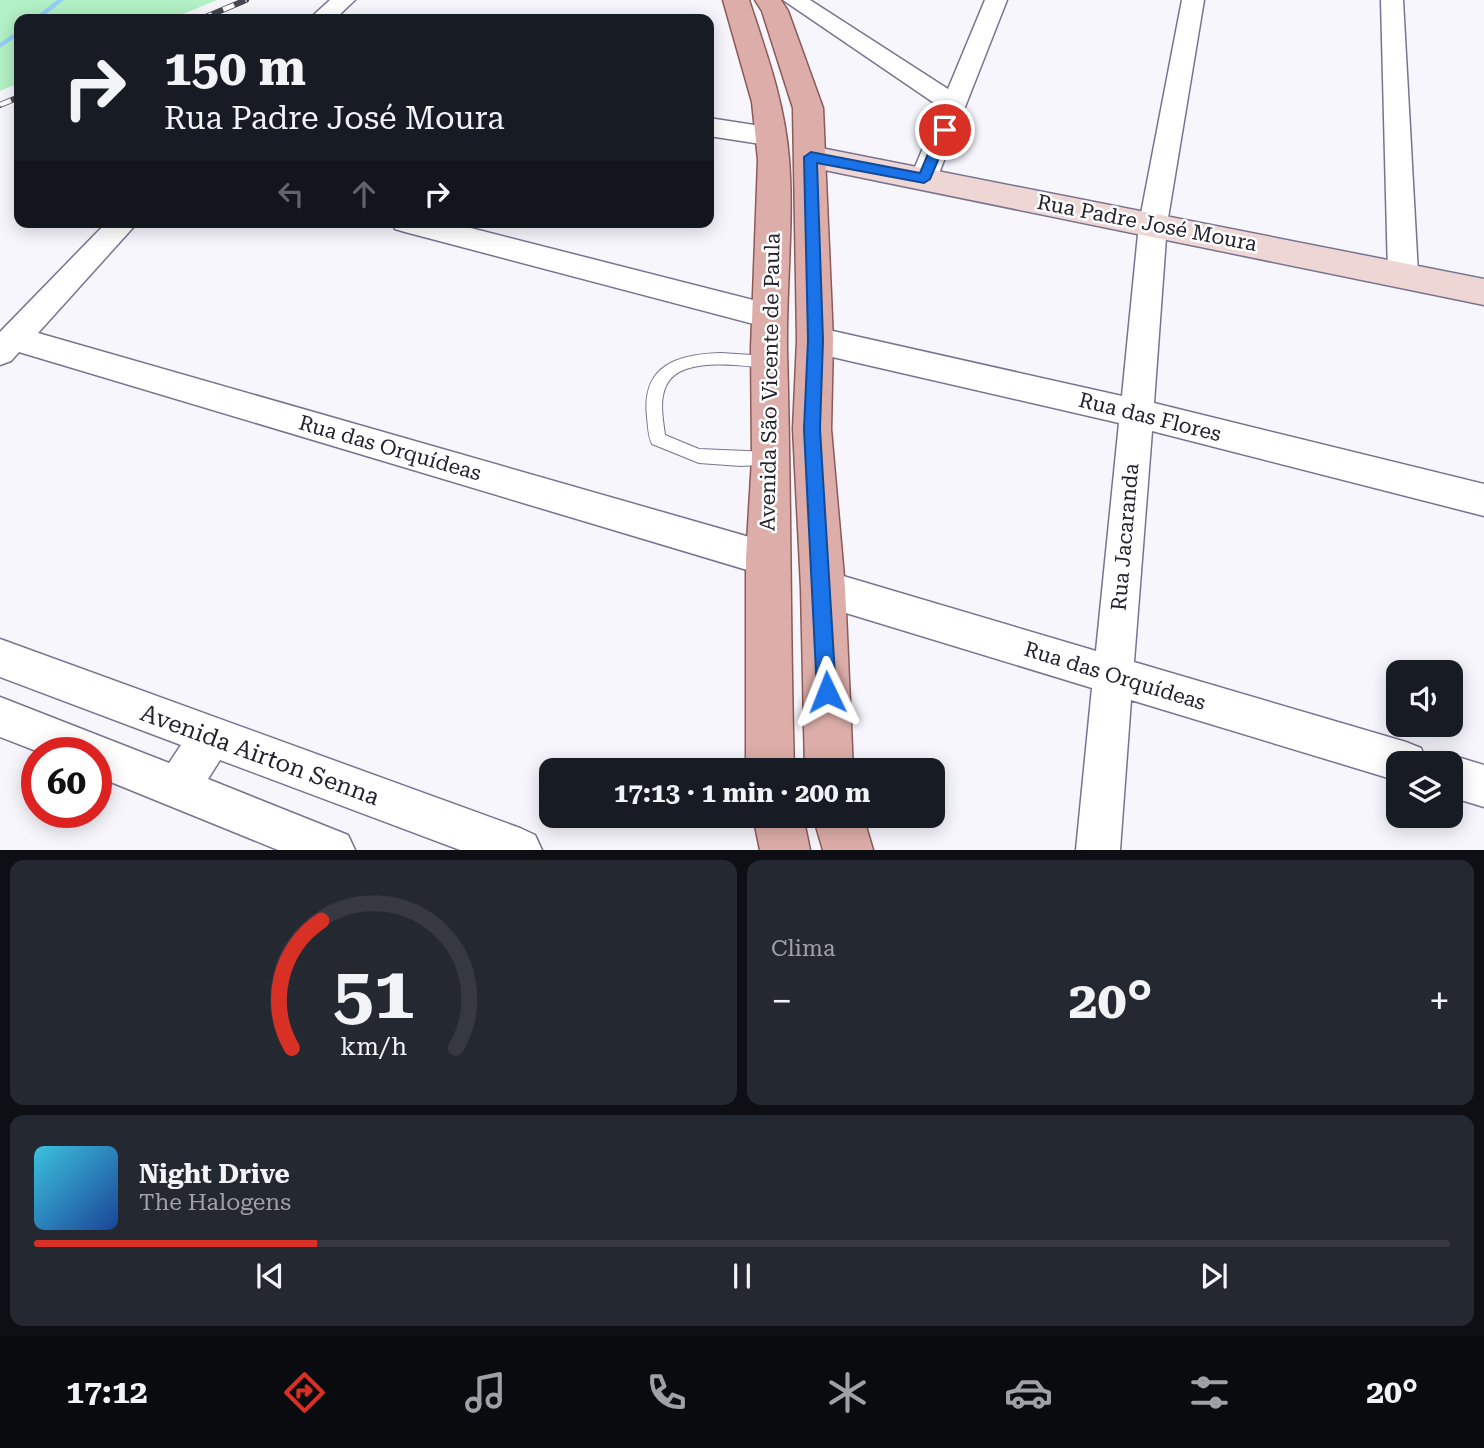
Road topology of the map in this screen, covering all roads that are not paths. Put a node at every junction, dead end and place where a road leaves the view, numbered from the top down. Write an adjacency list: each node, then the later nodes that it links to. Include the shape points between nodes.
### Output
1 (344, 0): 7 (street)
2 (735, 0): 10 (main road, Avenida São Vicente de Paula, via 767,102)
3 (996, 0): 8 (street)
4 (1193, 0): 13 (street, Rua Jacaranda)
5 (1392, 0): 16 (street)
6 (782, 3): 8 (street); 11 (main road, Avenida São Vicente de Paula, via 808,108)
7 (327, 14)
8 (955, 105): 12 (street)
9 (714, 128): 10 (street)
10 (773, 137): 18 (main road, Avenida São Vicente de Paula)
11 (811, 157): 12 (street, Rua Padre José Moura); 19 (main road, Avenida São Vicente de Paula)
12 (924, 179): 13 (street, Rua Padre José Moura)
13 (1153, 225): 16 (street, Rua Padre José Moura); 22 (street, Rua Jacaranda)
14 (118, 228): 20 (street)
15 (428, 228): 18 (street)
16 (1403, 274): 17 (street, Rua Padre José Moura)
17 (1484, 292)
18 (769, 316): 21 (main road, Avenida São Vicente de Paula)
19 (816, 340): 22 (street, Rua das Flores); 23 (main road, Avenida São Vicente de Paula)
20 (7, 345): 26 (street, Rua das Orquídeas)
21 (769, 362): 24 (main road, Avenida São Vicente de Paula); 24 (lane, via 691,360 675,367 657,383 653,416 658,439 681,453 711,458)
22 (1136, 413): 25 (street, Rua das Flores); 29 (street, Rua Jacaranda)
23 (812, 429): 24 (main road); 27 (main road, Avenida São Vicente de Paula)
24 (772, 445): 26 (main road, Avenida São Vicente de Paula)
25 (1484, 500)
26 (767, 559): 34 (main road, Avenida São Vicente de Paula)
27 (823, 588): 29 (street, Rua das Orquídeas); 35 (main road, Avenida São Vicente de Paula)
28 (0, 658): 32 (street, Avenida Airton Senna)
29 (1112, 675): 33 (street, Rua das Orquídeas); 46 (street, Rua Jacaranda)
30 (0, 718): 31 (street)
31 (51, 737)
32 (211, 738): 38 (street); 43 (street, Avenida Airton Senna)
33 (1386, 757)
34 (771, 758)
35 (829, 758)
36 (112, 761): 38 (street)
37 (1463, 780): 39 (street)
38 (178, 786): 42 (street)
39 (1484, 786)
40 (781, 828): 44 (main road)
41 (842, 828): 45 (main road)
42 (333, 849)
43 (520, 849)
44 (785, 849)
45 (848, 849)
46 (1098, 849)

